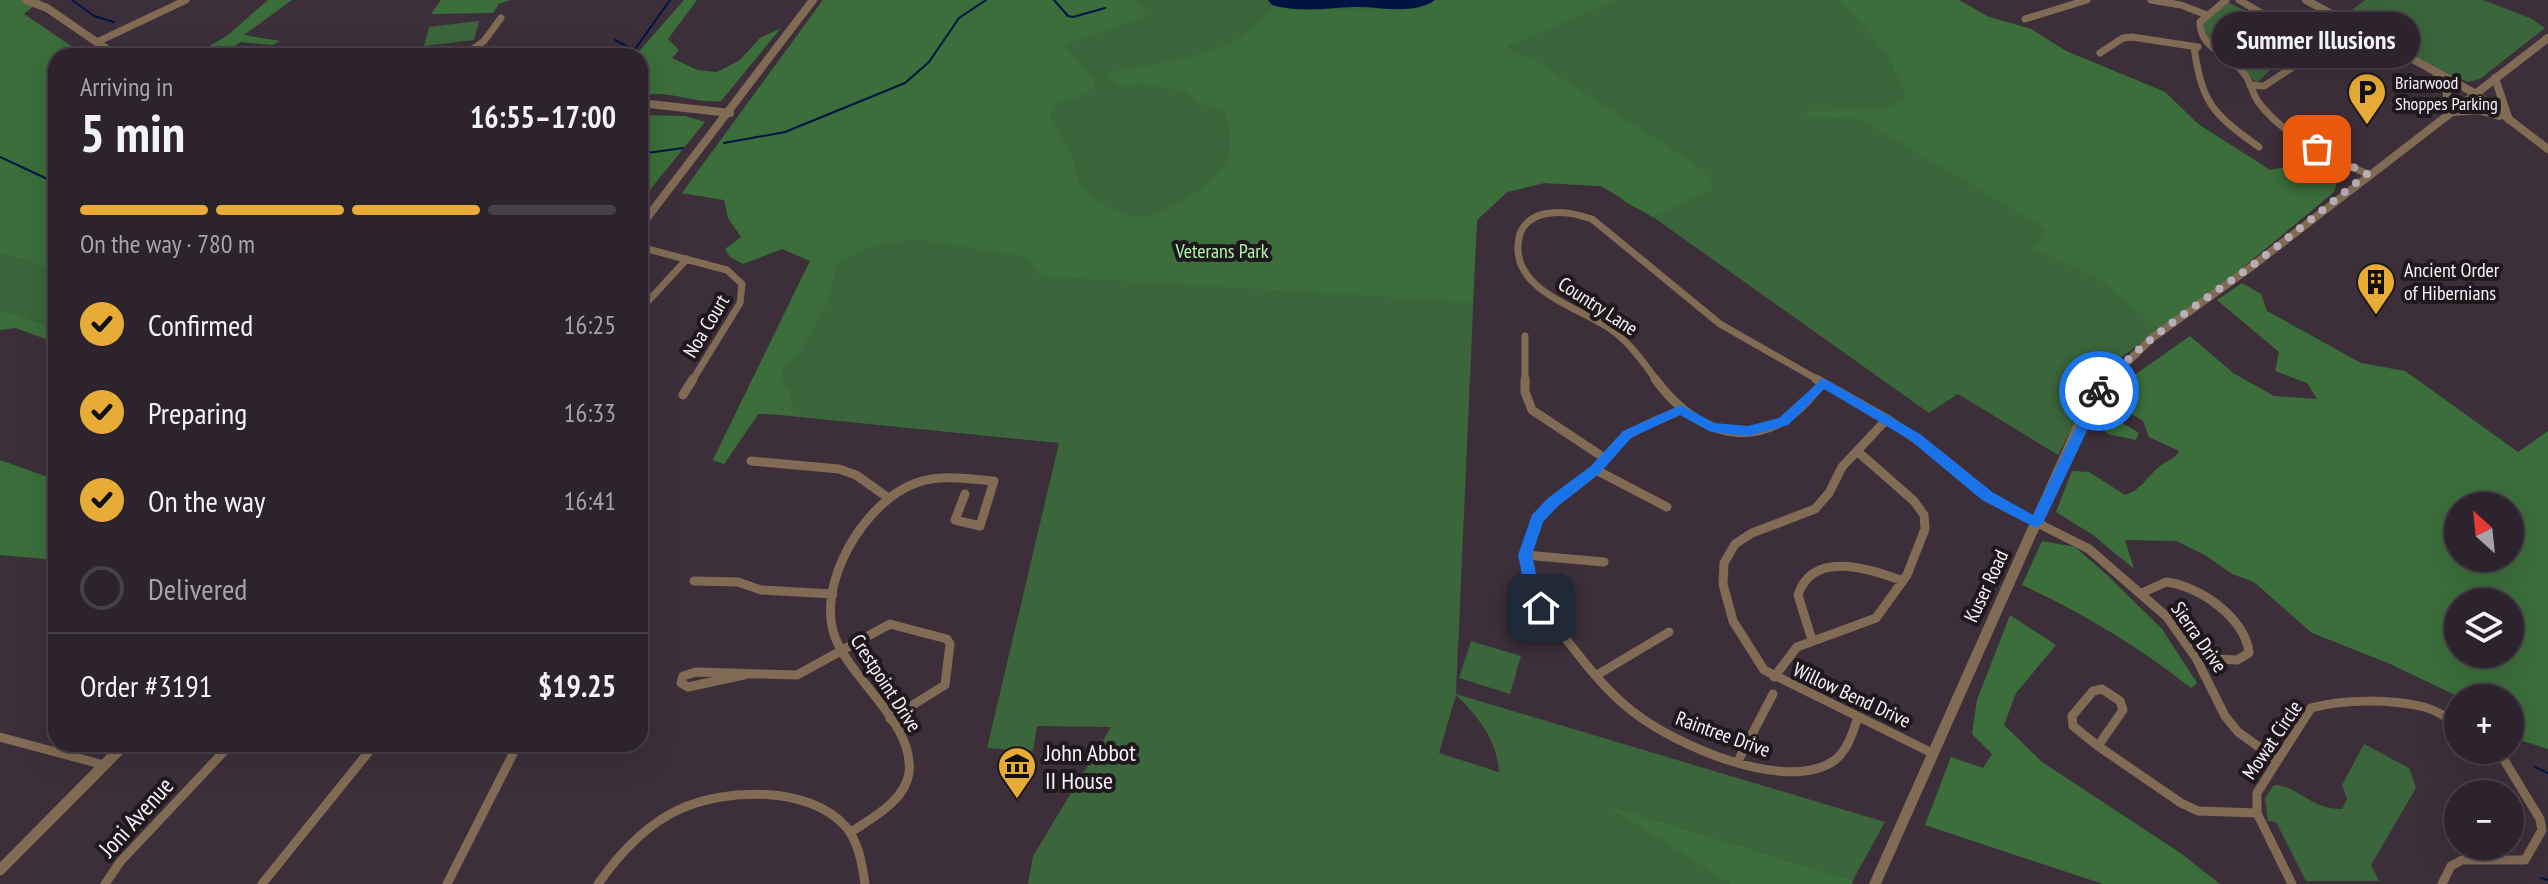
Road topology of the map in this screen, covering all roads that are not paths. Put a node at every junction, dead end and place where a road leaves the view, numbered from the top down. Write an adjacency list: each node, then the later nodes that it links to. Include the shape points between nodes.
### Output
1 (26, 0): 14 (street)
2 (186, 0): 14 (street)
3 (813, 0): 25 (street)
4 (2087, 0): 12 (street)
5 (2151, 0): 9 (street)
6 (2226, 0): 10 (street)
7 (2239, 0): 22 (street, via 2322,48 2264,86)
8 (2307, 0): 20 (street); 23 (street)
9 (2181, 3): 10 (street)
10 (2207, 15): 15 (street, via 2199,30)
11 (501, 18): 18 (street)
12 (2025, 19)
13 (2548, 38): 21 (street, Kuser Road)
14 (97, 42): 17 (street)
15 (2209, 46): 16 (street); 22 (street, via 2239,68)
16 (2194, 47): 19 (street, via 2132,37); 28 (street, via 2205,95)
17 (106, 48)
18 (474, 48)
19 (2100, 53)
20 (2437, 77): 23 (street); 26 (street, via 2446,89)
21 (2495, 78): 23 (street, Kuser Road); 27 (street)
22 (2250, 85): 30 (street, via 2260,105 2296,136)
23 (2473, 95): 26 (street, Kuser Road); 27 (street)
24 (648, 104): 25 (street)
25 (730, 113): 31 (street)
26 (2450, 113): 27 (street, via 2479,110); 30 (street, Kuser Road)
27 (2509, 120): 29 (street)
28 (2259, 147)
29 (2548, 149)
30 (2367, 174): 47 (street, Kuser Road, via 2184,313 2111,377 2088,409)
31 (648, 217)
32 (648, 249): 33 (street, Noa Court)
33 (687, 259): 34 (street); 37 (street, Noa Court, via 734,274 743,291)
34 (648, 301)
35 (1525, 336): 41 (street, via 1527,402 1539,416)
36 (1823, 383): 38 (street, Country Lane, via 1783,422 1748,431 1711,427); 38 (street, Country Lane, via 1697,308 1592,219 1556,211 1529,220 1519,235 1520,258 1531,279 1625,341); 39 (street, Country Lane)
37 (683, 395)
38 (1681, 410): 41 (street, via 1634,429)
39 (1887, 419): 40 (street, Willow Bend Drive); 47 (street, Country Lane, via 1987,496)
40 (1857, 451): 51 (street, via 1924,515 1925,529); 60 (street, Willow Bend Drive, via 1815,509 1743,537 1724,563 1723,584 1733,621 1757,663)
41 (1606, 459): 43 (street)
42 (751, 461): 45 (street, via 839,469)
43 (1596, 470): 46 (street); 48 (street, via 1544,510 1531,530)
44 (965, 494): 45 (street, via 955,520 980,526 994,481 928,478)
45 (887, 497): 53 (street, Crestpoint Drive, via 850,539)
46 (1667, 507)
47 (2036, 523): 52 (street, Sierra Drive, via 2089,549); 73 (street, Kuser Road)
48 (1525, 555): 49 (street); 59 (street, Raintree Drive, via 1541,608)
49 (1604, 562)
50 (694, 581): 53 (street)
51 (1903, 581): 55 (street, via 1876,618); 55 (street, via 1853,564 1808,578 1798,595)
52 (2142, 593): 57 (street, Sierra Drive); 57 (street, via 2166,582 2180,584 2234,618 2250,647 2237,660)
53 (833, 594): 56 (street, Crestpoint Drive, via 831,625)
54 (1669, 632): 59 (street)
55 (1812, 640): 60 (street, via 1791,653)
56 (842, 651): 58 (street, via 797,675); 64 (street, Crestpoint Drive); 64 (street, via 890,624 949,641 943,688)
57 (2196, 658): 74 (street, Sierra Drive, via 2225,716)
58 (744, 675): 58 (street, via 696,672 683,676 681,683 688,687)
59 (1597, 675): 75 (street, Raintree Drive, via 1621,702 1658,729)
60 (1774, 677): 63 (street, Willow Bend Drive)
61 (1773, 694): 75 (street)
62 (2444, 716): 74 (street, Mowat Circle, via 2418,706 2318,705)
63 (1858, 717): 73 (street, Willow Bend Drive); 75 (street, Raintree Drive, via 1843,752 1811,772 1784,774)
64 (890, 719): 79 (street, Crestpoint Drive, via 906,748 909,775 891,803)
65 (0, 737): 67 (street)
66 (2098, 746): 66 (street, via 2123,710 2120,701 2102,689 2093,691 2072,716 2073,726); 78 (street, via 2198,811)
67 (48, 748)
68 (62, 752): 77 (street)
69 (117, 752): 77 (street)
70 (223, 752): 81 (street, Joni Avenue)
71 (369, 752): 82 (street)
72 (514, 752): 83 (street)
73 (1932, 753): 86 (street, Kuser Road)
74 (2277, 760): 78 (street, Mowat Circle, via 2257,793)
75 (1738, 761)
76 (2507, 764): 88 (street, via 2542,830 2525,860 2462,860 2451,866)
77 (104, 765): 80 (street)
78 (2257, 813): 87 (street, Mowat Circle)
79 (851, 832): 84 (street, via 814,805 755,793 718,795 649,827); 85 (street, via 861,852)
80 (0, 870)
81 (105, 884)
82 (262, 884)
83 (447, 884)
84 (598, 884)
85 (865, 884)
86 (1875, 884)
87 (2292, 884)
88 (2442, 884)

